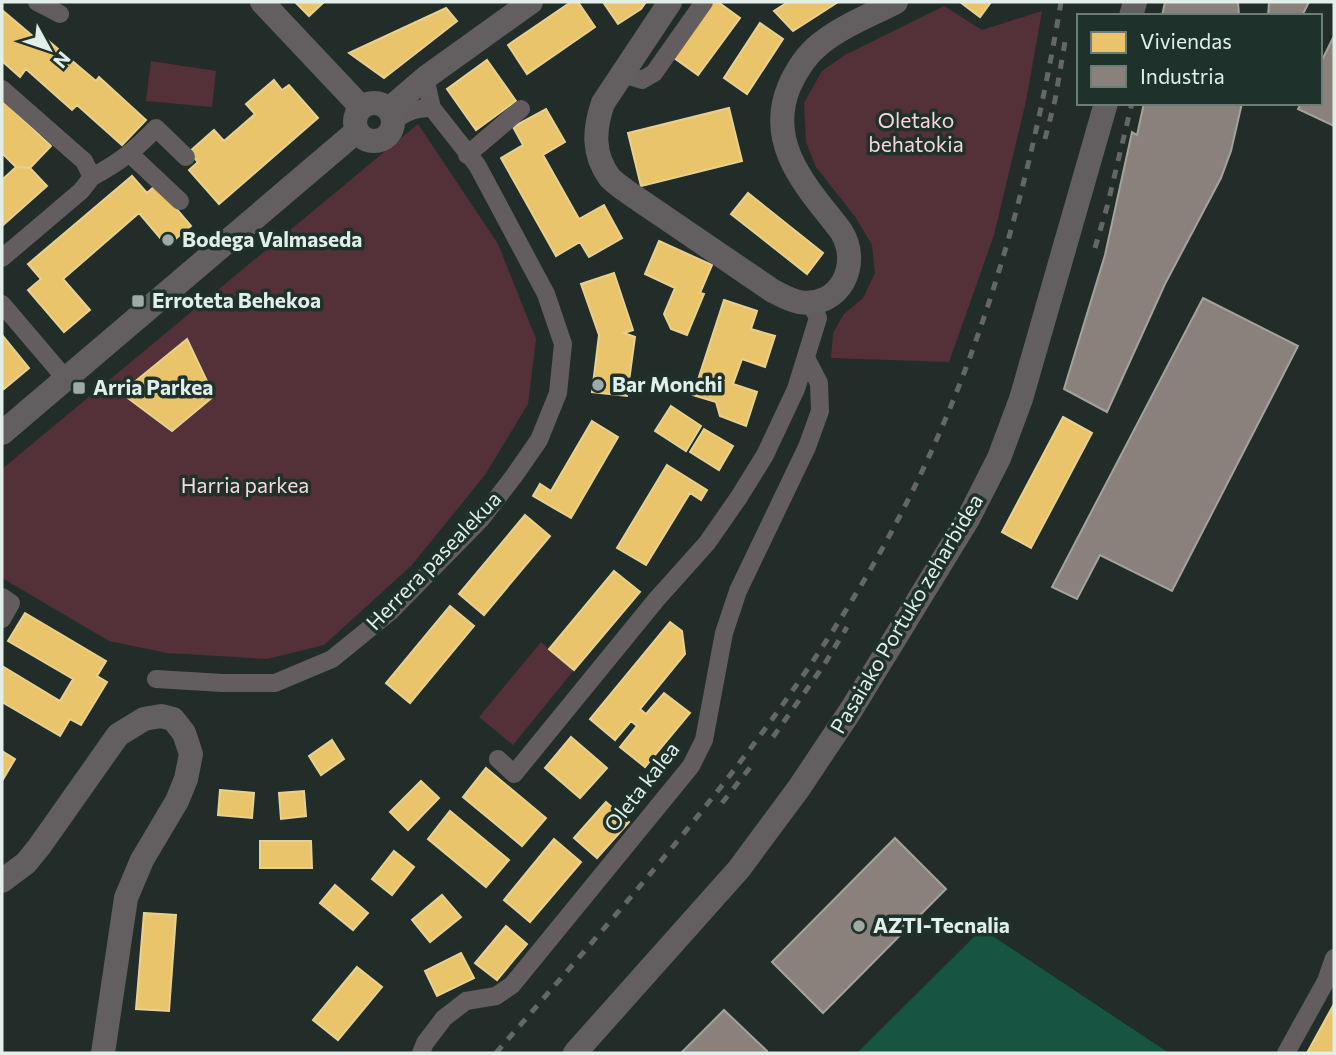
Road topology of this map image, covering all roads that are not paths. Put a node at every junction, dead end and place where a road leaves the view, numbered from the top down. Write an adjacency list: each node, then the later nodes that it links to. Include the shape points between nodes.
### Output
1 (37, 2): 7 (street)
2 (262, 2): 15 (street)
3 (531, 2): 9 (street)
4 (670, 2): 8 (street)
5 (704, 2): 8 (street, via 654,73 642,80)
6 (896, 2): 22 (street, via 817,46 787,92 783,123 790,159 849,249 845,281 827,297)
7 (60, 14)
8 (622, 74): 22 (street, via 596,122 599,159 611,179 773,290)
9 (425, 78): 12 (street); 14 (street)
10 (2, 89): 19 (street, via 84,161)
11 (1105, 105): 35 (street, Pasaiako Portuko zeharbidea, via 1021,399 999,458 968,519 791,799 739,869)
12 (432, 108): 14 (street); 17 (street, Herrera pasealekua)
13 (521, 109): 17 (street)
14 (391, 115): 15 (street, via 384,105 372,102); 15 (street, via 393,127 379,141 366,140)
15 (359, 119): 25 (street)
16 (130, 154): 18 (street, via 156,128); 19 (street); 20 (street)
17 (467, 155): 29 (street, Herrera pasealekua, via 477,165 546,294 563,344 558,393 539,440 481,519 391,611 332,659 275,683)
18 (186, 157)
19 (92, 177): 21 (street)
20 (180, 201)
21 (2, 258)
22 (810, 303): 24 (street, via 818,318)
23 (2, 304): 25 (street)
24 (806, 358): 30 (street, via 765,455 707,543 514,774); 34 (street, Oleta kalea, via 819,383 820,411 738,591 724,634 704,740 691,766 512,985 496,996 459,1006 444,1018)
25 (65, 377): 26 (street)
26 (2, 433)
27 (2, 597): 28 (street, via 11,603)
28 (2, 619)
29 (156, 679)
30 (498, 759)
31 (2, 881): 33 (street, via 39,847 118,735 144,719 173,719 191,754 186,779 126,898)
32 (1334, 958): 36 (street)
33 (103, 1053)
34 (421, 1053)
35 (575, 1053)
36 (1286, 1053)

